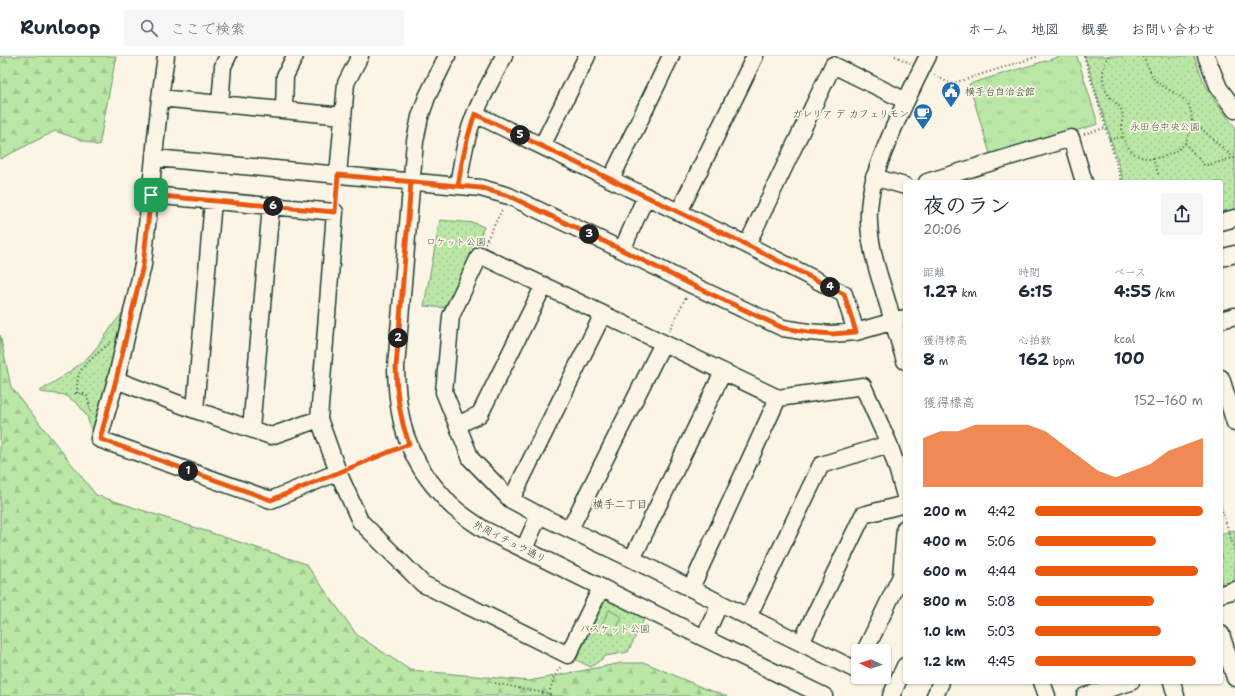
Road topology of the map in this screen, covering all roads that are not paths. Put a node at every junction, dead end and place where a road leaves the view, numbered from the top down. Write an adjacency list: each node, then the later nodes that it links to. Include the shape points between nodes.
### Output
1 (166, 56): 12 (street)
2 (228, 56): 14 (street, via 223,66)
3 (295, 56): 15 (street, via 285,76)
4 (360, 56): 18 (street, via 346,83)
5 (447, 56): 26 (street, 外周イチョウ通り, via 420,117)
6 (504, 56): 17 (street)
7 (587, 56): 19 (street)
8 (671, 56): 23 (street)
9 (755, 56): 33 (street)
10 (1206, 56): 16 (street, via 1219,88)
11 (925, 62): 13 (street)
12 (160, 98): 14 (street); 20 (street)
13 (906, 100): 22 (street); 36 (street, via 834,65)
14 (220, 104): 15 (street)
15 (284, 110): 18 (street)
16 (1235, 110)
17 (475, 114): 19 (street); 28 (street, via 468,133)
18 (343, 116): 21 (street)
19 (542, 146): 23 (street)
20 (155, 158): 21 (street); 29 (street)
21 (338, 175): 26 (street)
22 (874, 177): 27 (street); 44 (street, via 869,204 870,241 874,260)
23 (611, 179): 30 (street)
24 (934, 180): 25 (street, via 1071,138)
25 (1083, 180)
26 (411, 182): 28 (street); 64 (street, 外周イチョウ通り, via 396,367 396,388 403,428 424,474 452,506 483,529)
27 (903, 185)
28 (458, 186): 37 (street, via 481,188 509,196)
29 (151, 195): 31 (street); 49 (street, via 143,265)
30 (646, 196): 33 (street); 37 (street)
31 (213, 201): 32 (street); 52 (street)
32 (271, 206): 53 (street, via 335,212); 56 (street)
33 (679, 212): 36 (street)
34 (1235, 218): 35 (street)
35 (1223, 221)
36 (747, 245): 45 (street, via 844,294)
37 (622, 250): 45 (street, via 783,328 832,334)
38 (1235, 254): 39 (street)
39 (1223, 257)
40 (544, 285): 41 (street); 55 (street, via 480,414); 55 (street, via 480,255 451,316 444,392)
41 (603, 314): 46 (street); 60 (street)
42 (1235, 316): 43 (street)
43 (1223, 319)
44 (899, 320): 45 (street); 47 (street)
45 (856, 332)
46 (666, 336): 48 (street); 63 (street)
47 (903, 347)
48 (723, 372): 51 (street); 66 (street)
49 (116, 380): 52 (street); 59 (street, via 100,439 271,500)
50 (1223, 384): 54 (street)
51 (778, 398): 57 (street, via 863,386); 68 (street)
52 (196, 410): 56 (street)
53 (319, 419): 56 (street, via 271,436); 59 (street)
54 (1235, 423)
55 (458, 425): 60 (street, via 471,459)
56 (251, 429)
57 (889, 444): 58 (street); 72 (street, via 821,465)
58 (902, 470)
59 (338, 472): 67 (street, via 360,521 423,584 568,655)
60 (511, 500): 62 (street)
61 (903, 505): 74 (street, via 864,515)
62 (539, 515): 63 (street); 64 (street)
63 (570, 529): 66 (street)
64 (524, 548): 67 (street, 外周イチョウ通り)
65 (903, 552): 75 (street, via 901,576)
66 (632, 559): 68 (street)
67 (601, 588): 73 (street, 外周イチョウ通り)
68 (691, 588): 71 (street)
69 (1235, 590): 70 (street)
70 (1223, 593)
71 (720, 604): 72 (street); 73 (street)
72 (748, 617): 74 (street)
73 (704, 638): 86 (street, 外周イチョウ通り)
74 (800, 643): 77 (street)
75 (868, 644)
76 (1224, 654): 79 (street)
77 (851, 668)
78 (903, 669): 84 (street)
79 (1235, 678)
80 (940, 684): 87 (street)
81 (1043, 684): 88 (street)
82 (1127, 684): 85 (street)
83 (1173, 684): 90 (street)
84 (889, 690)
85 (1110, 692): 89 (street)
86 (824, 696)
87 (935, 696)
88 (1047, 696)
89 (1085, 696)
90 (1176, 696)

